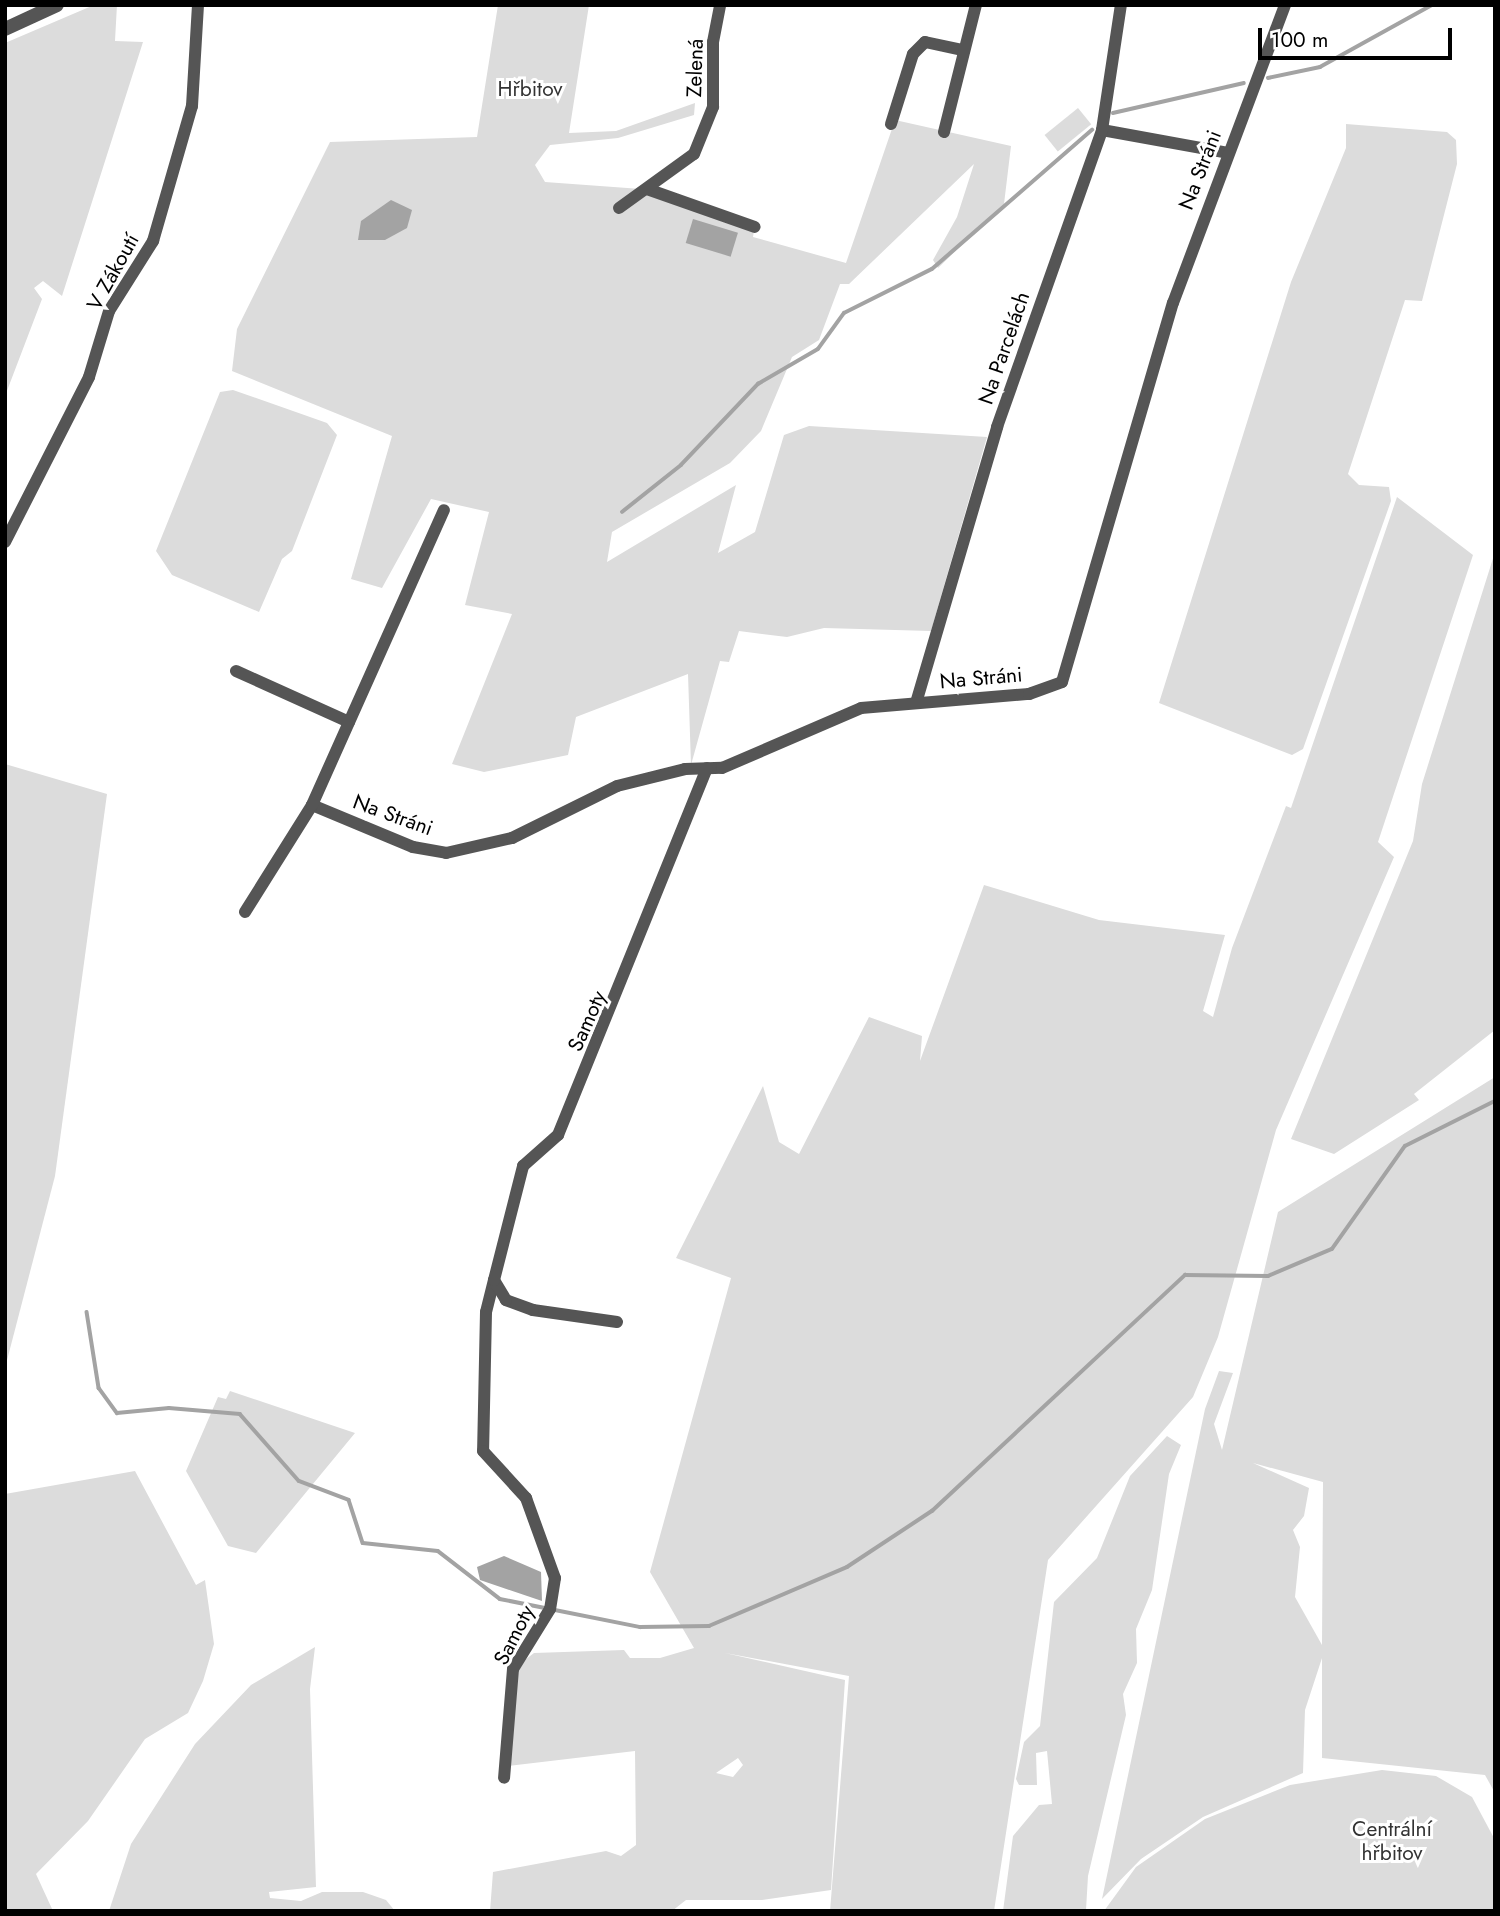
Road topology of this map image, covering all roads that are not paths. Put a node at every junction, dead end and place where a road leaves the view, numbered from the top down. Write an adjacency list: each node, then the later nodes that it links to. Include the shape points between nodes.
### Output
1 (57, 5): 7 (street)
2 (198, 5): 17 (street, V Zákoutí, via 192,106 153,241 109,311 89,377)
3 (720, 5): 13 (street, Zelená, via 713,42 713,107 694,154)
4 (976, 5): 8 (street)
5 (1121, 5): 10 (street, Na Parcelách)
6 (1285, 5): 12 (street, Na Stráni)
7 (5, 29)
8 (964, 50): 9 (street, via 926,43 913,54); 11 (street)
9 (891, 124)
10 (1102, 130): 12 (street); 19 (street, Na Parcelách, via 996,427)
11 (944, 132)
12 (1228, 153): 19 (street, Na Stráni, via 1174,303 1062,682 1029,694)
13 (647, 190): 14 (street, Zelená); 15 (street)
14 (619, 208)
15 (755, 227)
16 (444, 510): 20 (street)
17 (5, 542)
18 (236, 671): 20 (street)
19 (916, 703): 21 (street, Na Stráni, via 860,708 722,768)
20 (349, 722): 22 (street)
21 (707, 768): 22 (street, Na Stráni, via 617,786 512,838 446,853 414,847); 24 (street, Samoty, via 558,1135 523,1166)
22 (312, 805): 23 (street)
23 (245, 912)
24 (494, 1280): 25 (street, via 506,1300 533,1310); 26 (street, Samoty, via 486,1312 483,1451 526,1498 555,1578 550,1609 513,1669)
25 (617, 1322)
26 (504, 1778)

